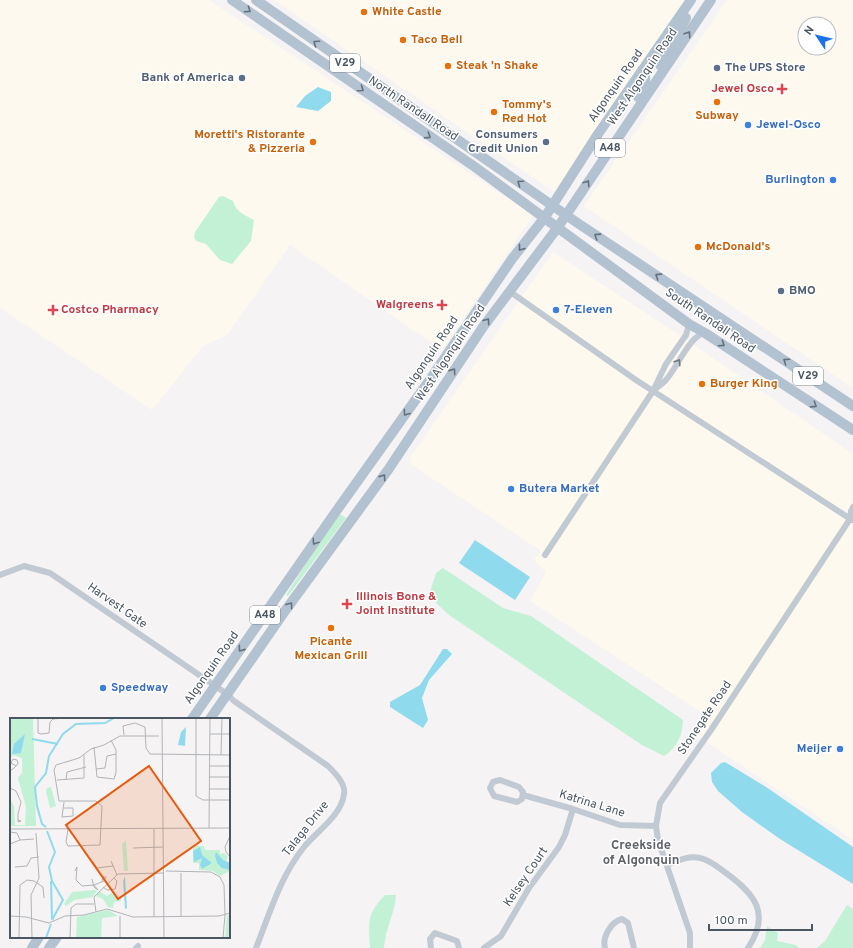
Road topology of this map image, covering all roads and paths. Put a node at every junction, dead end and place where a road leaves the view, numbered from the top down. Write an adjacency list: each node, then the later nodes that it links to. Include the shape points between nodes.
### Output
1 (232, 0): 11 (main road, North Randall Road / V29, one-way to 11)
2 (256, 0): 9 (main road, North Randall Road / V29, one-way to 2)
3 (691, 0): 6 (main road, Algonquin Road / A48)
4 (696, 0): 7 (main road, via 662,63)
5 (711, 0): 7 (main road, West Algonquin Road / A48, one-way to 5)
6 (642, 70): 8 (main road, via 646,76 646,83); 9 (main road, Algonquin Road / A48)
7 (656, 81): 8 (main road, West Algonquin Road / A48)
8 (615, 141): 10 (main road, West Algonquin Road / A48, one-way to 8)
9 (552, 206): 10 (main road, North Randall Road / V29); 11 (main road, Algonquin Road / A48)
10 (566, 215): 12 (main road, West Algonquin Road / A48); 17 (main road, South Randall Road / V29, one-way to 10)
11 (544, 217): 12 (main road, North Randall Road / V29); 23 (main road, Algonquin Road / A48, one-way to 23)
12 (558, 226): 13 (main road, West Algonquin Road / A48); 14 (main road, South Randall Road / V29)
13 (509, 291): 16 (street); 24 (main road, West Algonquin Road / A48, one-way to 13, via 388,470 440,389)
14 (689, 324): 15 (main road, South Randall Road / V29); 16 (street, via 686,335 666,364)
15 (705, 333): 16 (street, one-way to 15, via 665,382 691,343); 18 (main road, South Randall Road / V29, one-way to 18)
16 (653, 391): 20 (street); 21 (street)
17 (853, 406)
18 (853, 430)
19 (853, 507): 20 (street, Stonegate Road)
20 (852, 520): 29 (street, Stonegate Road, via 660,802)
21 (545, 556)
22 (0, 575): 23 (street, Harvest Gate, via 24,566 50,573)
23 (215, 686): 24 (street, Talaga Drive); 25 (main road, Algonquin Road / A48)
24 (227, 694): 26 (main road, West Algonquin Road / A48); 35 (street, Talaga Drive, via 328,766 336,773 345,794 336,812 304,847 284,877)
25 (193, 718)
26 (211, 718)
27 (523, 795): 27 (street, Katrina Lane, via 519,787 500,780 493,782 490,788 494,796 517,802); 28 (street, Katrina Lane)
28 (573, 809): 29 (street, Katrina Lane, via 620,825); 38 (street, Kelsey Court, via 559,847 529,888 501,936)
29 (656, 826): 30 (street, Stonegate Road)
30 (667, 865): 41 (street, Stonegate Road, via 690,933); 42 (street, via 699,857 718,867 749,891 757,906 759,920 757,932)
31 (39, 938): 33 (main road)
32 (56, 938): 34 (main road)
33 (32, 948)
34 (50, 948)
35 (256, 948)
36 (431, 948): 37 (street, via 430,939 435,933 457,941)
37 (459, 948)
38 (484, 948)
39 (605, 948): 40 (street, via 604,942 611,926 622,919 628,923)
40 (634, 948)
41 (690, 948)
42 (748, 948)

